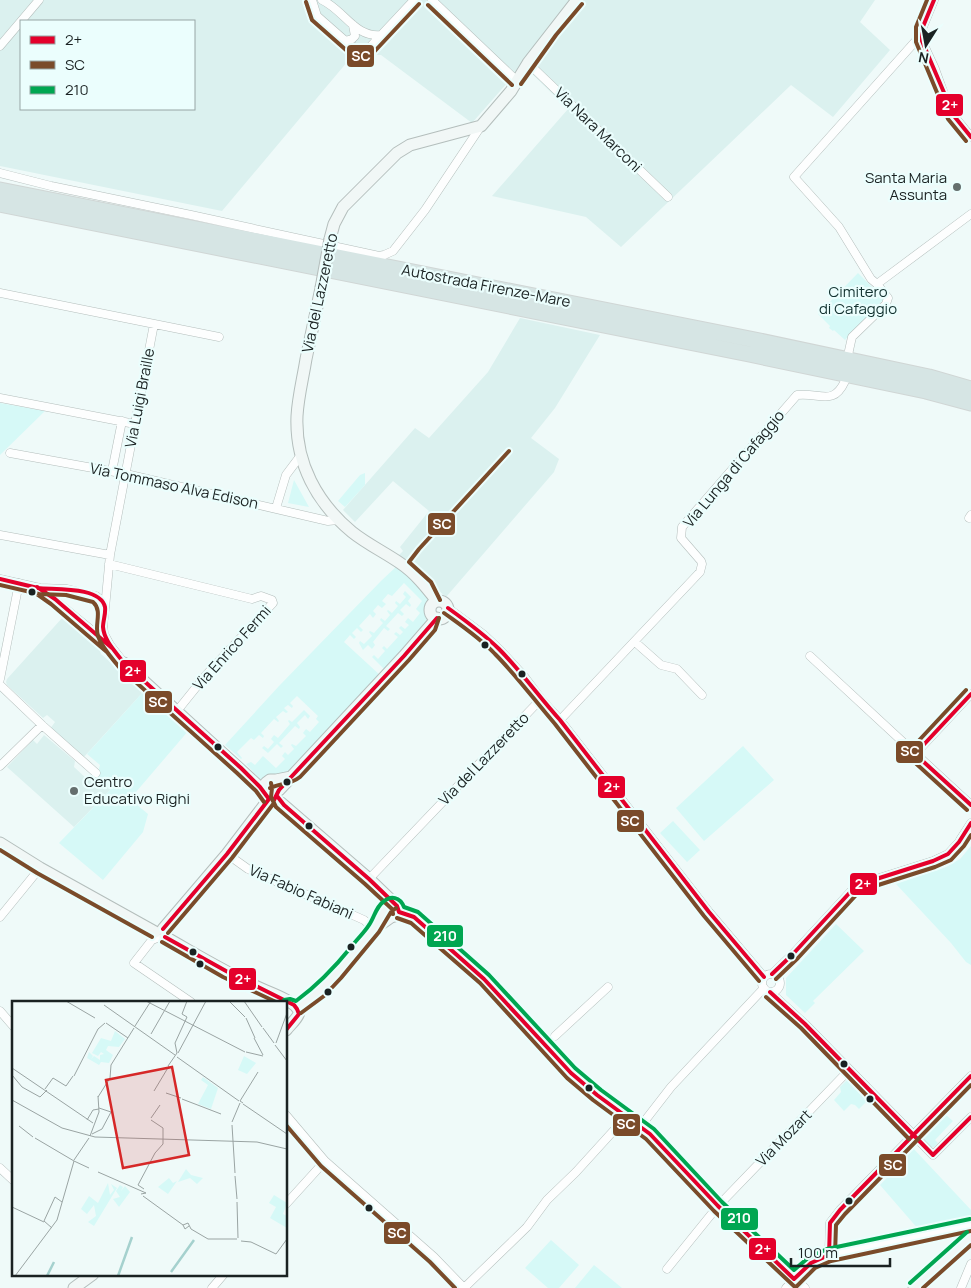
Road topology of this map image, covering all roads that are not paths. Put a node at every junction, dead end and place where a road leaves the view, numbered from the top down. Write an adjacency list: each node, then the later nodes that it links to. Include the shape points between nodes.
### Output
1 (39, 0): 8 (street)
2 (312, 0): 13 (street, via 316,16)
3 (322, 0): 10 (street)
4 (414, 0): 11 (street)
5 (432, 0): 16 (street)
6 (577, 0): 15 (street)
7 (934, 0): 12 (street)
8 (22, 20)
9 (20, 22): 14 (street)
10 (353, 24): 11 (street, via 364,34); 13 (street, via 355,36)
11 (381, 35): 13 (street, via 365,49)
12 (921, 35): 18 (street, via 947,102); 24 (street, via 794,177 839,227)
13 (345, 41)
14 (0, 46)
15 (528, 63): 16 (street); 21 (street, Via Nara Marconi)
16 (516, 80): 17 (street, via 511,91)
17 (482, 126): 19 (street, via 394,251 379,256); 36 (street, Via del Lazzeretto, bridge, via 410,145 343,207 330,239 301,385 297,415)
18 (971, 137)
19 (0, 173)
20 (0, 190): 30 (highway, Autostrada Firenze-Mare, via 750,339)
21 (668, 198)
22 (0, 204): 32 (highway, Autostrada Firenze-Mare, via 749,354)
23 (971, 214): 24 (street)
24 (877, 284): 28 (street, via 888,301 852,337)
25 (0, 293): 26 (street)
26 (154, 324): 27 (street); 34 (street, Via Luigi Braille)
27 (219, 337)
28 (848, 355)
29 (845, 381): 54 (street, Via Lunga di Cafaggio, via 835,395 797,395 682,527 681,538 702,564 700,572)
30 (971, 389)
31 (0, 398): 33 (street)
32 (971, 403)
33 (122, 421): 34 (street); 37 (street)
34 (135, 424): 38 (street, Via Luigi Braille)
35 (10, 453): 37 (street, Via Tommaso Alva Edison)
36 (301, 455): 39 (street, via 286,475); 40 (street, Via del Lazzeretto, via 314,490)
37 (112, 471): 38 (street, Via Tommaso Alva Edison)
38 (126, 474): 39 (street, Via Tommaso Alva Edison); 42 (street, Via Luigi Braille)
39 (276, 508): 40 (street, Via Tommaso Alva Edison, via 328,521)
40 (338, 520): 51 (street, Via del Lazzeretto, via 418,578 435,602 430,611)
41 (0, 535): 42 (street)
42 (110, 560): 47 (street, Via Luigi Braille); 63 (street, Via Enrico Fermi, via 252,599 261,596 272,600 258,621 206,674)
43 (0, 579): 44 (street)
44 (19, 583): 45 (street); 58 (street)
45 (40, 588): 46 (street); 49 (street)
46 (67, 589): 48 (street); 49 (street, via 60,594)
47 (108, 590): 48 (street); 50 (street, Via Luigi Braille)
48 (96, 596): 50 (street)
49 (60, 604): 53 (street)
50 (105, 608): 52 (street, Via Luigi Braille)
51 (439, 617): 62 (street, Via del Lazzeretto, via 462,618 483,634 523,675); 69 (street)
52 (103, 618): 53 (street, via 95,624); 55 (street, via 104,634)
53 (81, 622): 55 (street)
54 (635, 642): 61 (street, via 661,665 677,669); 64 (street, Via Lunga di Cafaggio)
55 (110, 645): 57 (street)
56 (810, 656): 66 (street)
57 (124, 663): 63 (street)
58 (0, 679)
59 (0, 685): 65 (street)
60 (971, 694): 66 (street)
61 (702, 696)
62 (541, 699): 64 (street); 77 (street, Via del Lazzeretto)
63 (177, 711): 69 (street, via 252,780)
64 (560, 720): 82 (street, via 709,912)
65 (42, 725): 67 (street); 68 (street)
66 (915, 754): 70 (street)
67 (0, 766)
68 (96, 774)
69 (274, 793): 75 (street); 77 (street)
70 (971, 805)
71 (971, 823): 73 (street)
72 (971, 833): 73 (street)
73 (959, 842): 82 (street, via 941,858 854,888)
74 (0, 843): 76 (street)
75 (227, 854): 80 (street, Via Fabio Fabiani, via 248,869 364,920); 81 (street)
76 (40, 868): 79 (street); 81 (street)
77 (369, 879): 78 (street, via 381,891)
78 (391, 910): 80 (street); 96 (street, via 414,917 471,967 547,1043 571,1073)
79 (0, 918)
80 (374, 929): 90 (street, via 320,992)
81 (160, 934): 83 (street); 86 (street, via 134,963)
82 (771, 976): 85 (street, via 762,984); 85 (street, via 780,985)
83 (246, 982): 87 (street); 88 (street)
84 (608, 987): 92 (street)
85 (770, 990): 93 (street); 98 (street, via 671,1087)
86 (190, 1001)
87 (273, 1001)
88 (282, 1001)
89 (0, 1011): 91 (street)
90 (291, 1015)
91 (12, 1025)
92 (555, 1036)
93 (849, 1070): 99 (street); 104 (street, Via Mozart)
94 (971, 1076): 99 (street)
95 (288, 1117): 100 (street)
96 (626, 1117): 98 (street); 115 (street, via 547,1200 527,1227)
97 (971, 1117): 99 (street, via 934,1155)
98 (640, 1127): 104 (street)
99 (912, 1135): 107 (street, via 830,1223)
100 (325, 1161): 103 (street); 115 (street, via 434,1257)
101 (0, 1168): 102 (street)
102 (12, 1179)
103 (288, 1202)
104 (718, 1206): 109 (street, Via Mozart); 112 (street)
105 (971, 1224): 107 (street)
106 (971, 1236): 118 (street)
107 (829, 1255): 112 (street, via 811,1263)
108 (971, 1264): 119 (street)
109 (667, 1269)
110 (91, 1276): 113 (street)
111 (222, 1276): 114 (street)
112 (794, 1279): 116 (street); 117 (street)
113 (74, 1288)
114 (212, 1288)
115 (464, 1288)
116 (786, 1288)
117 (805, 1288)
118 (914, 1288)
119 (961, 1288)

